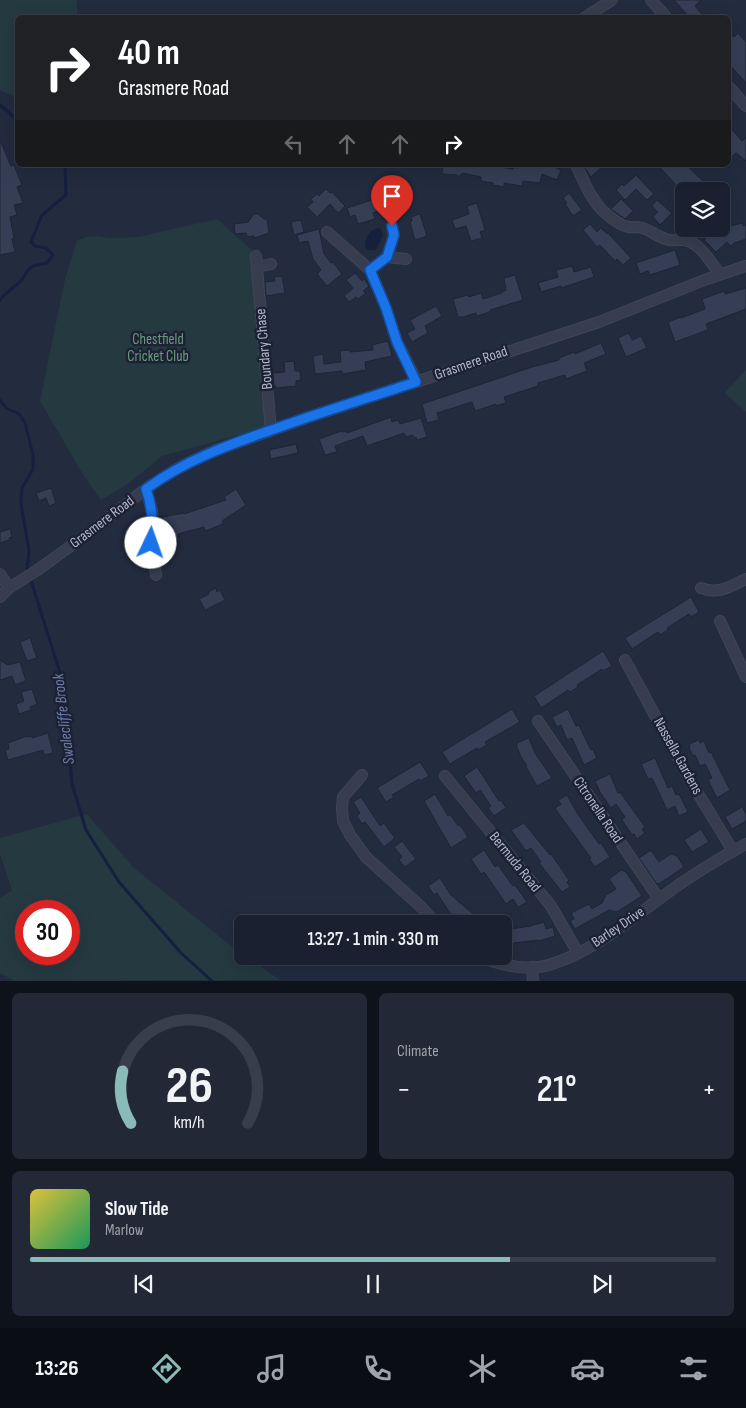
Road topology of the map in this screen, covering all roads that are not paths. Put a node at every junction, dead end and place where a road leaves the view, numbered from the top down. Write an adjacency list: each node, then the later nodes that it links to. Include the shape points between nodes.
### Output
1 (612, 0): 3 (street)
2 (651, 0): 4 (street)
3 (589, 15)
4 (664, 15)
5 (731, 89): 6 (street)
6 (746, 106)
7 (577, 167): 17 (street, via 589,194 604,212 629,227 641,227 670,241 688,241 699,248)
8 (392, 226): 11 (street, via 394,235)
9 (327, 232): 16 (street)
10 (256, 256): 15 (street, Boundary Chase)
11 (387, 257): 12 (street); 16 (street)
12 (406, 259)
13 (271, 264): 15 (street)
14 (746, 266): 17 (street, Grasmere Road)
15 (257, 267): 19 (street, Boundary Chase)
16 (370, 270): 18 (street)
17 (720, 274): 18 (street, Grasmere Road, via 599,322)
18 (416, 382): 19 (street, Grasmere Road)
19 (271, 430): 20 (street, Grasmere Road, via 182,466)
20 (146, 489): 22 (street, via 152,511 151,543); 24 (street, Grasmere Road)
21 (0, 574): 24 (street)
22 (156, 574)
23 (746, 579): 25 (street, via 722,590)
24 (9, 588): 26 (street, Grasmere Road)
25 (701, 588)
26 (0, 596)
27 (720, 622): 29 (street)
28 (625, 660): 34 (street, Nassella Gardens)
29 (746, 677)
30 (538, 721): 35 (street, Citronella Road)
31 (362, 775): 36 (street, via 344,797 343,821 366,857)
32 (445, 776): 37 (street, Bermuda Road, via 552,906)
33 (746, 844): 34 (street, Barley Drive)
34 (732, 851): 35 (street, Barley Drive)
35 (659, 899): 37 (street, Barley Drive)
36 (428, 915)
37 (578, 953): 39 (street, Barley Drive, via 548,965)
38 (507, 965): 39 (street, Barley Drive)
39 (532, 967): 40 (street)
40 (533, 980)

